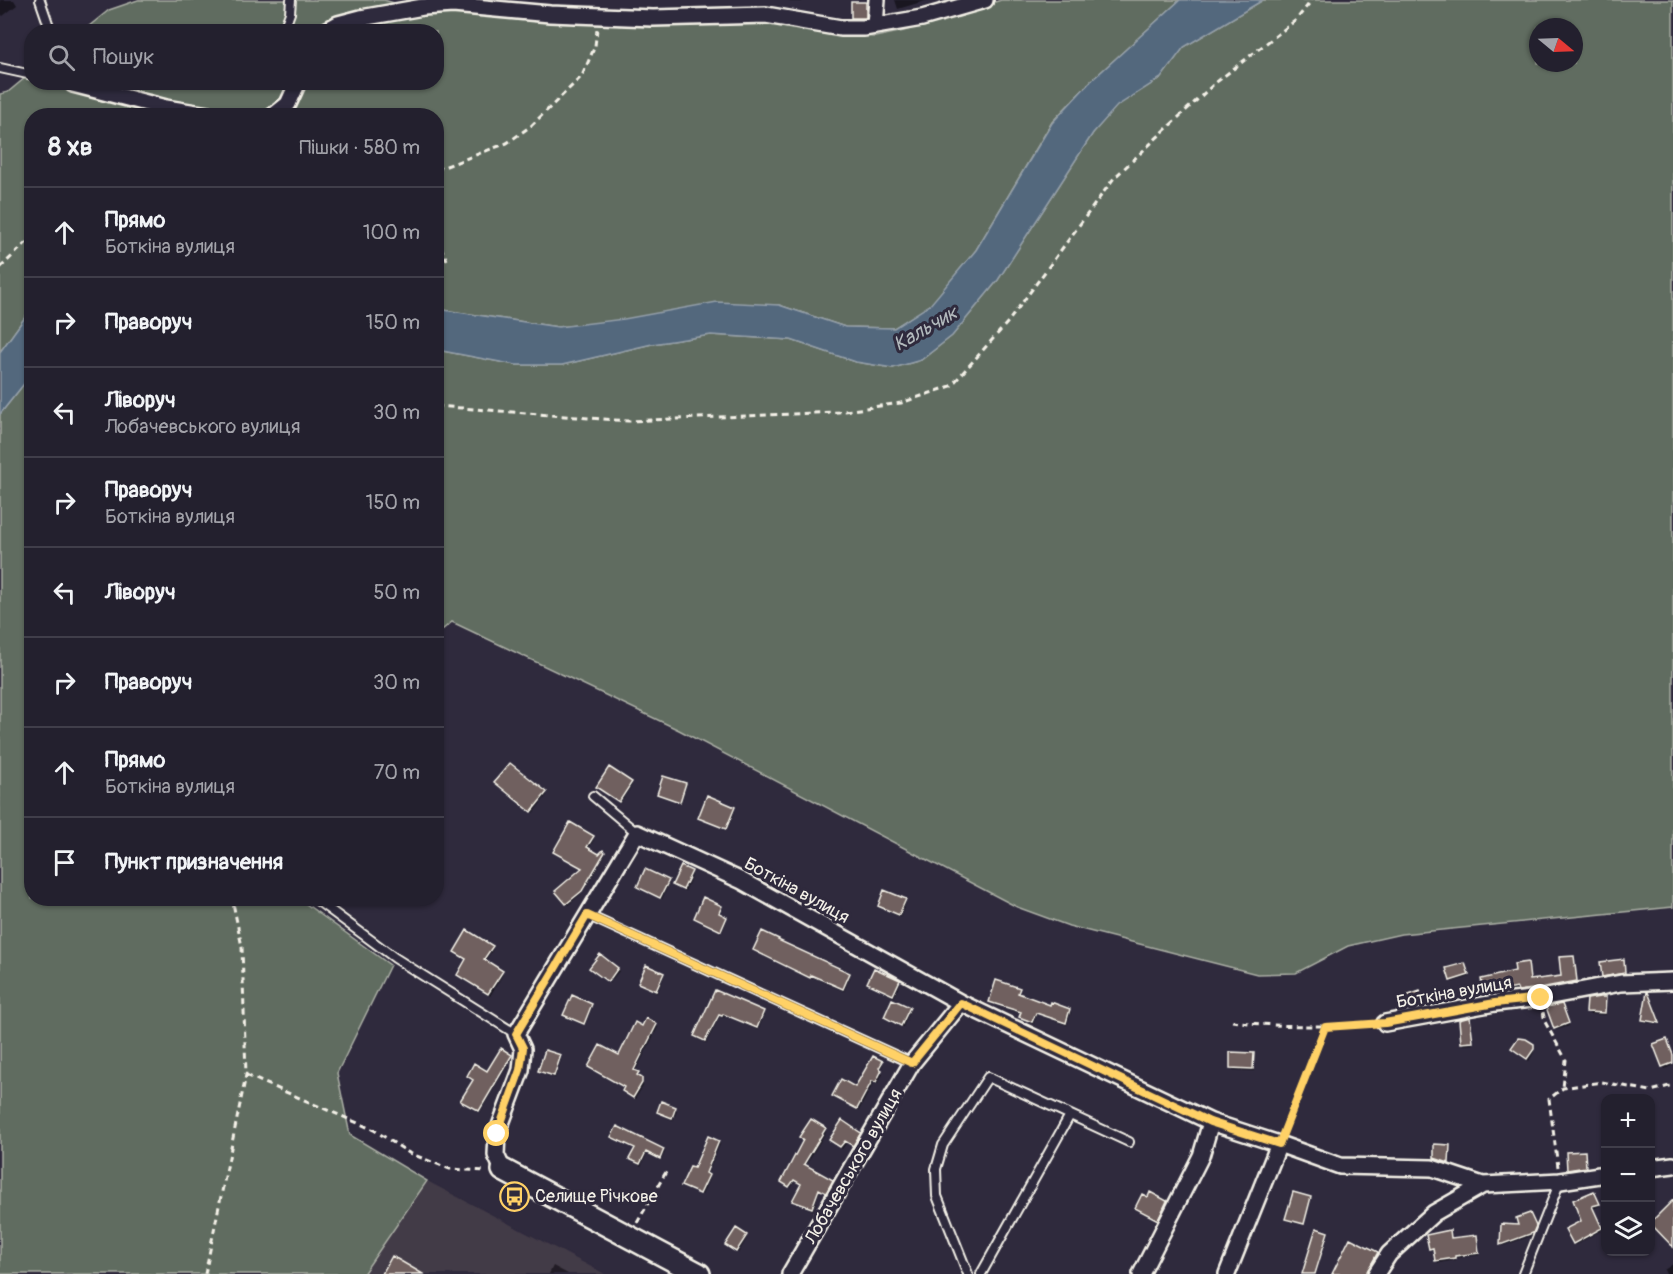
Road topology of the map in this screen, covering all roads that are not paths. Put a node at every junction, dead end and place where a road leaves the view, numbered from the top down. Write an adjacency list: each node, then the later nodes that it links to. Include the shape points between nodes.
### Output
1 (40, 0): 5 (lane)
2 (291, 0): 6 (lane)
3 (877, 0): 8 (street)
4 (985, 0): 8 (street, via 922,18)
5 (48, 24)
6 (287, 24)
7 (338, 24): 8 (street, via 447,5 599,16 766,15 841,28)
8 (875, 25)
9 (0, 68): 10 (lane)
10 (24, 73)
11 (97, 90): 13 (street)
12 (295, 90): 14 (street)
13 (166, 108)
14 (284, 108)
15 (593, 796): 16 (lane)
16 (637, 833): 18 (street); 20 (street, Боткіна вулиця, via 742,881)
17 (325, 906): 22 (lane, via 395,958)
18 (587, 915): 22 (street); 23 (lane)
19 (1673, 981): 21 (street, Боткіна вулиця, via 1621,983)
20 (961, 1003): 23 (street, Лобачевського вулиця); 25 (street, Боткіна вулиця)
21 (1385, 1023)
22 (516, 1034): 30 (street, via 523,1048 520,1070 497,1134 496,1155)
23 (912, 1063): 35 (street, Лобачевського вулиця)
24 (1070, 1115): 26 (lane); 36 (lane, via 988,1077 943,1145 936,1169 938,1196); 37 (lane)
25 (1210, 1122): 27 (street, Боткіна вулиця); 38 (street, via 1201,1156)
26 (1129, 1142)
27 (1279, 1144): 33 (street, via 1340,1166 1432,1168); 39 (street)
28 (1673, 1165): 29 (street)
29 (1655, 1167)
30 (503, 1170): 34 (street)
31 (1601, 1175): 32 (street)
32 (1560, 1181): 33 (street); 41 (lane)
33 (1483, 1185): 40 (street, via 1434,1213 1389,1254)
34 (699, 1274)
35 (790, 1274)
36 (968, 1274)
37 (981, 1274)
38 (1141, 1274)
39 (1227, 1274)
40 (1376, 1274)
41 (1523, 1274)

